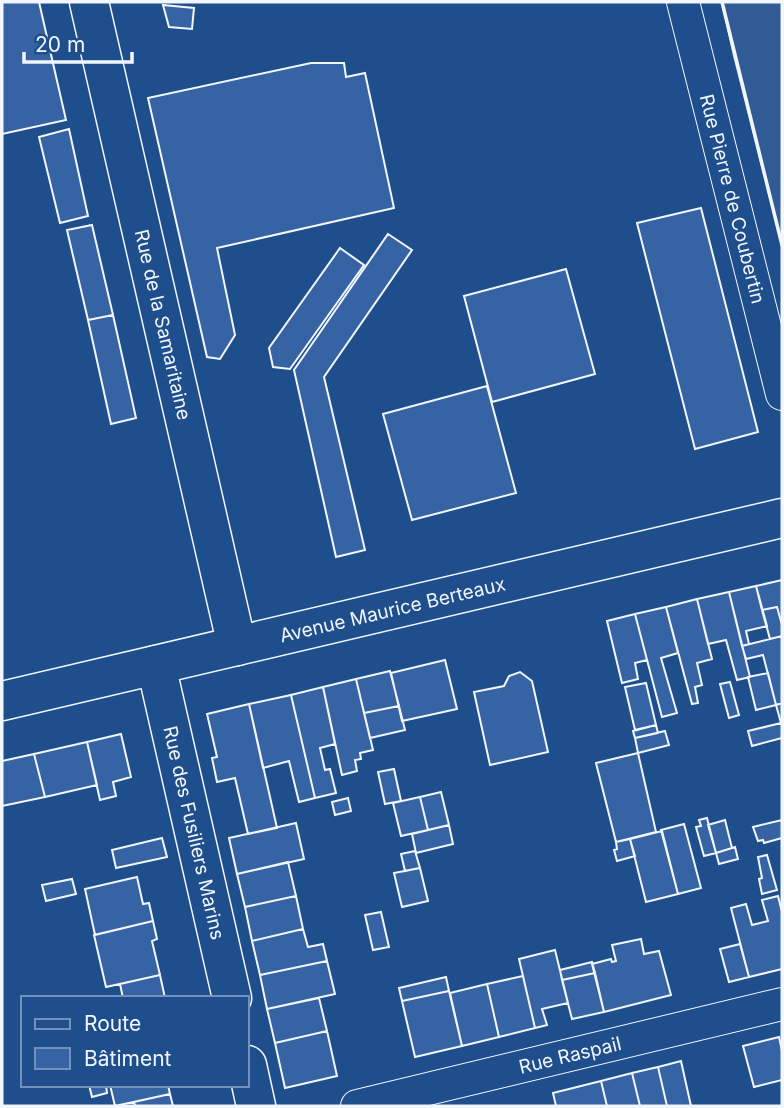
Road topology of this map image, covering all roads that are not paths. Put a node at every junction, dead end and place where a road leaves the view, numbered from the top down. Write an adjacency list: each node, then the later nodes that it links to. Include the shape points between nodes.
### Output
1 (89, 2): 5 (street, Rue de la Samaritaine)
2 (683, 2): 3 (street, Rue Pierre de Coubertin)
3 (782, 394)
4 (782, 518): 5 (street, Avenue Maurice Berteaux)
5 (237, 646): 6 (street, Avenue Maurice Berteaux)
6 (156, 665): 7 (street, Avenue Maurice Berteaux); 8 (street, Rue des Fusiliers Marins)
7 (2, 701)
8 (232, 996)
9 (782, 1004): 12 (street, Rue Raspail)
10 (248, 1070): 11 (street)
11 (256, 1106)
12 (357, 1106)

